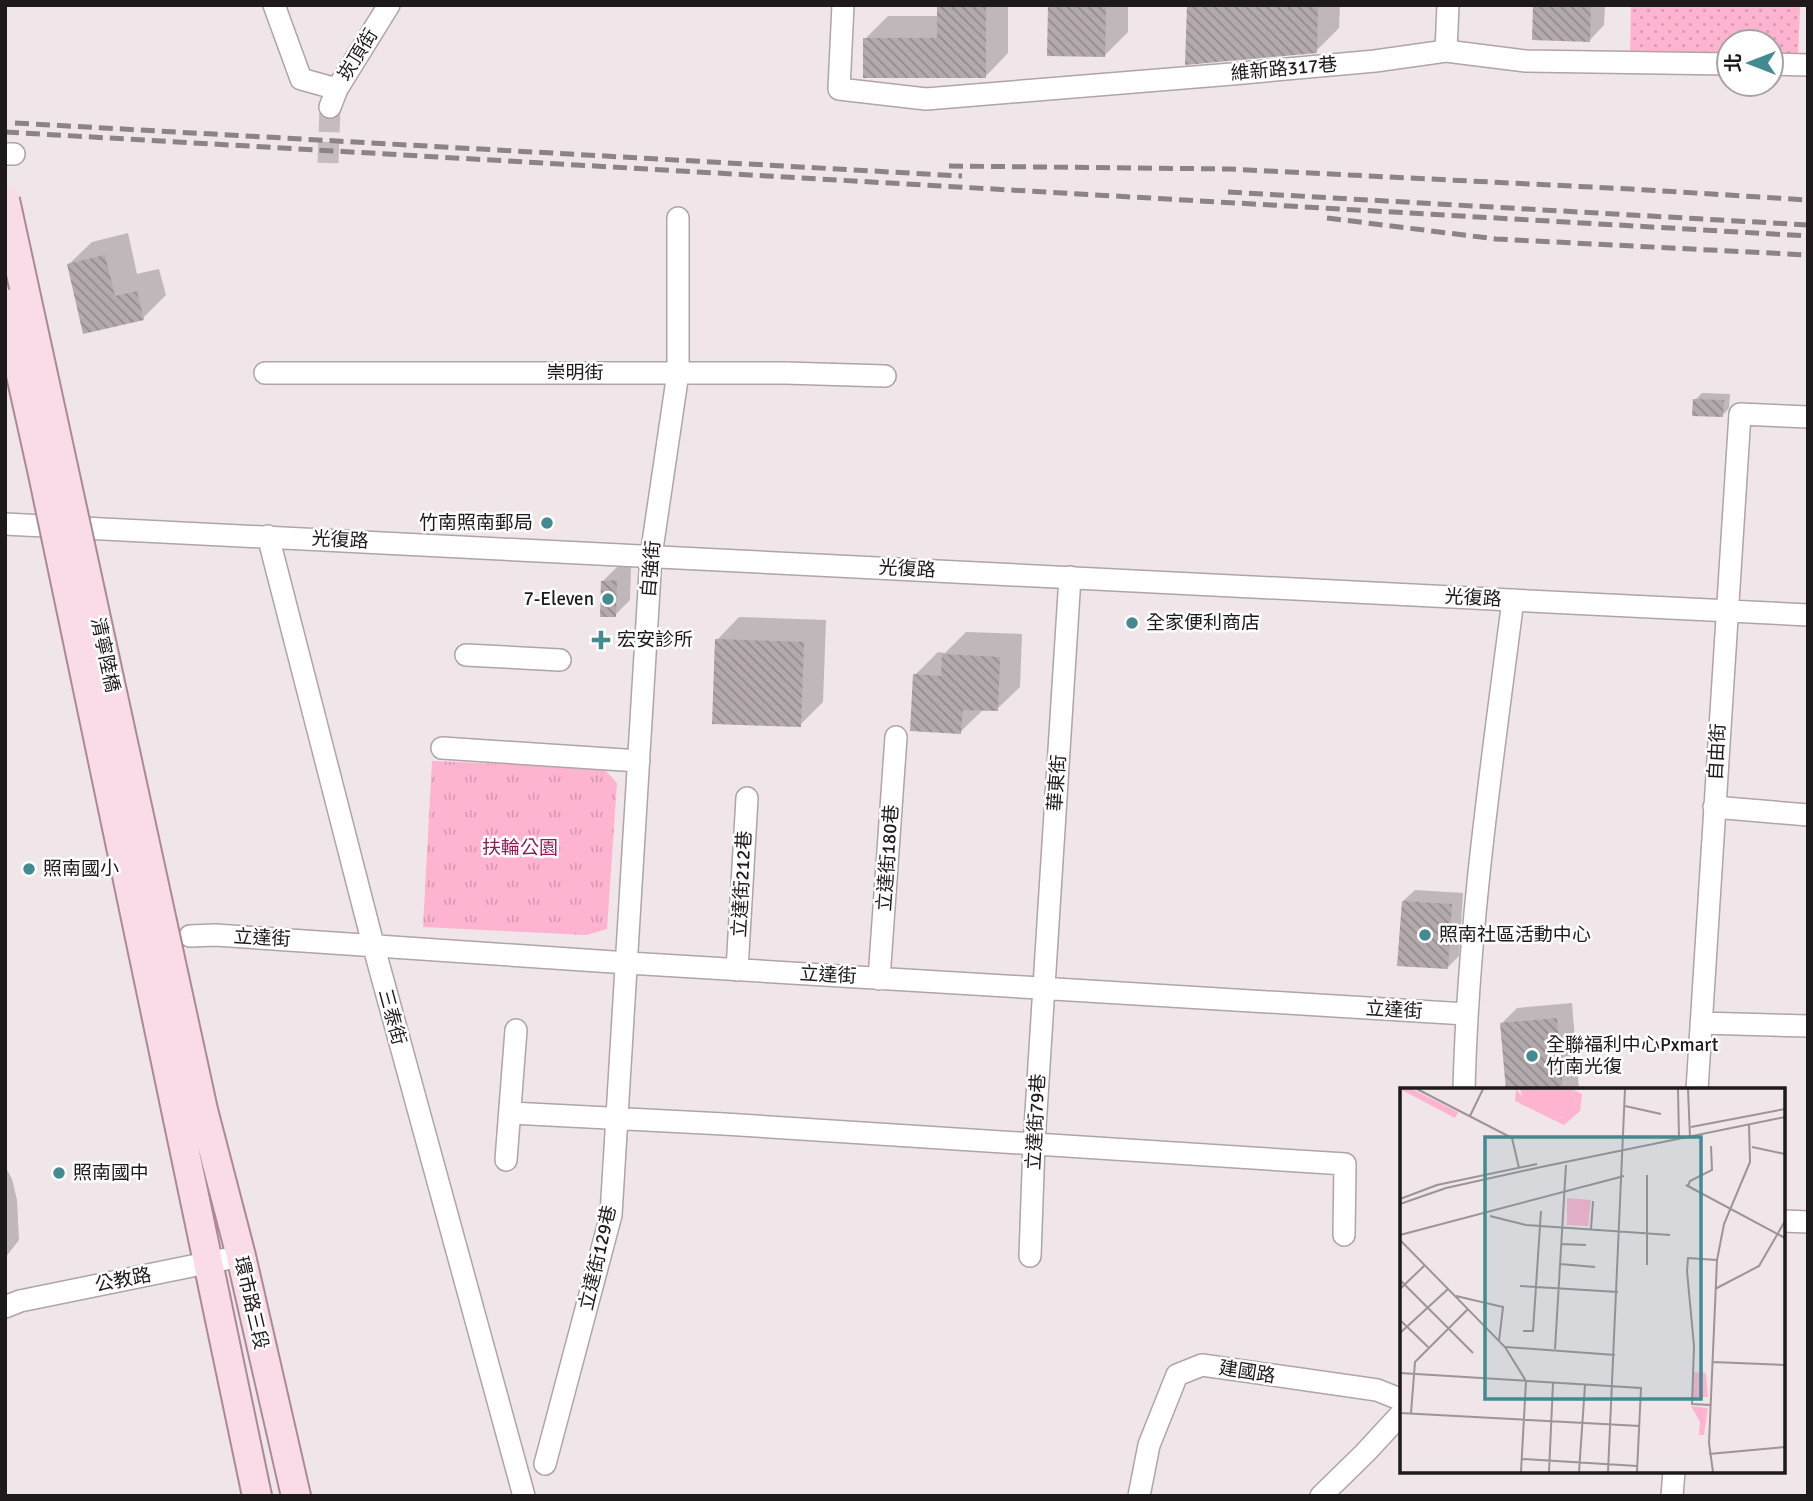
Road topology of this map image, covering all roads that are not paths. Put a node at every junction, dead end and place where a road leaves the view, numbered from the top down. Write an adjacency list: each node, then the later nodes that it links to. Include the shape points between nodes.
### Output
1 (274, 5): 2 (street, 崁頂街, via 301,79 334,98)
2 (389, 5)
3 (843, 5): 5 (street, 維新路317巷, via 839,89 926,99)
4 (1448, 5): 5 (street)
5 (1446, 51): 6 (street, 維新路317巷, via 1526,61)
6 (1715, 64)
7 (1785, 64): 8 (street)
8 (1808, 65)
9 (5, 200): 44 (main road, 清寧陸橋, bridge)
10 (678, 218): 13 (street, 自強街)
11 (5, 303): 44 (main road, 清寧陸橋, bridge)
12 (265, 373): 13 (street, 崇明街)
13 (678, 373): 14 (street, 崇明街); 18 (street, 自強街)
14 (885, 376)
15 (1808, 417): 21 (street, 自由街, via 1740,414)
16 (5, 524): 17 (street, 光復路)
17 (268, 536): 18 (street, 光復路); 32 (street, 三泰街)
18 (651, 556): 19 (street, 光復路); 27 (street, 自強街)
19 (1070, 577): 20 (street, 光復路); 36 (street, 華東街)
20 (1513, 600): 21 (street, 光復路); 37 (street)
21 (1726, 610): 22 (street, 光復路); 29 (street, 自由街)
22 (1808, 615)
23 (466, 655): 24 (street)
24 (560, 660)
25 (896, 737): 35 (street, 立達街180巷)
26 (442, 748): 27 (street)
27 (639, 761): 33 (street, 自強街)
28 (747, 798): 34 (street, 立達街212巷)
29 (1714, 807): 30 (street); 38 (street, 自由街)
30 (1808, 815)
31 (190, 936): 32 (street, 立達街)
32 (373, 944): 33 (street, 立達街); 61 (street, 三泰街)
33 (628, 963): 34 (street, 立達街); 45 (street, 立達街129巷)
34 (737, 970): 35 (street, 立達街)
35 (879, 979): 36 (street, 立達街)
36 (1043, 989): 37 (street, 立達街); 46 (street, 立達街79巷)
37 (1466, 1014): 41 (street)
38 (1701, 1023): 39 (street); 42 (street, 自由街)
39 (1808, 1026)
40 (516, 1030): 43 (street)
41 (1464, 1088)
42 (1697, 1088)
43 (511, 1113): 45 (street); 47 (street)
44 (191, 1114): 51 (main road, 環市路三段); 53 (main road, 環市路三段)
45 (618, 1119): 46 (street); 57 (street, 立達街129巷, via 611,1215)
46 (1034, 1144): 50 (street, via 1345,1164); 52 (street, 立達街79巷)
47 (506, 1160)
48 (1785, 1221): 49 (street)
49 (1808, 1222)
50 (1344, 1235)
51 (241, 1256): 53 (street, 公教路); 60 (main road, 環市路三段)
52 (1030, 1256)
53 (207, 1264): 54 (street, 公教路); 59 (main road, 環市路三段)
54 (5, 1307)
55 (1400, 1400): 62 (street, 建國路, via 1377,1390 1202,1365 1177,1375 1149,1445)
56 (1400, 1415): 63 (street)
57 (545, 1464)
58 (1674, 1473): 64 (street)
59 (257, 1496)
60 (296, 1496)
61 (523, 1496)
62 (1139, 1496)
63 (1321, 1496)
64 (1672, 1496)

